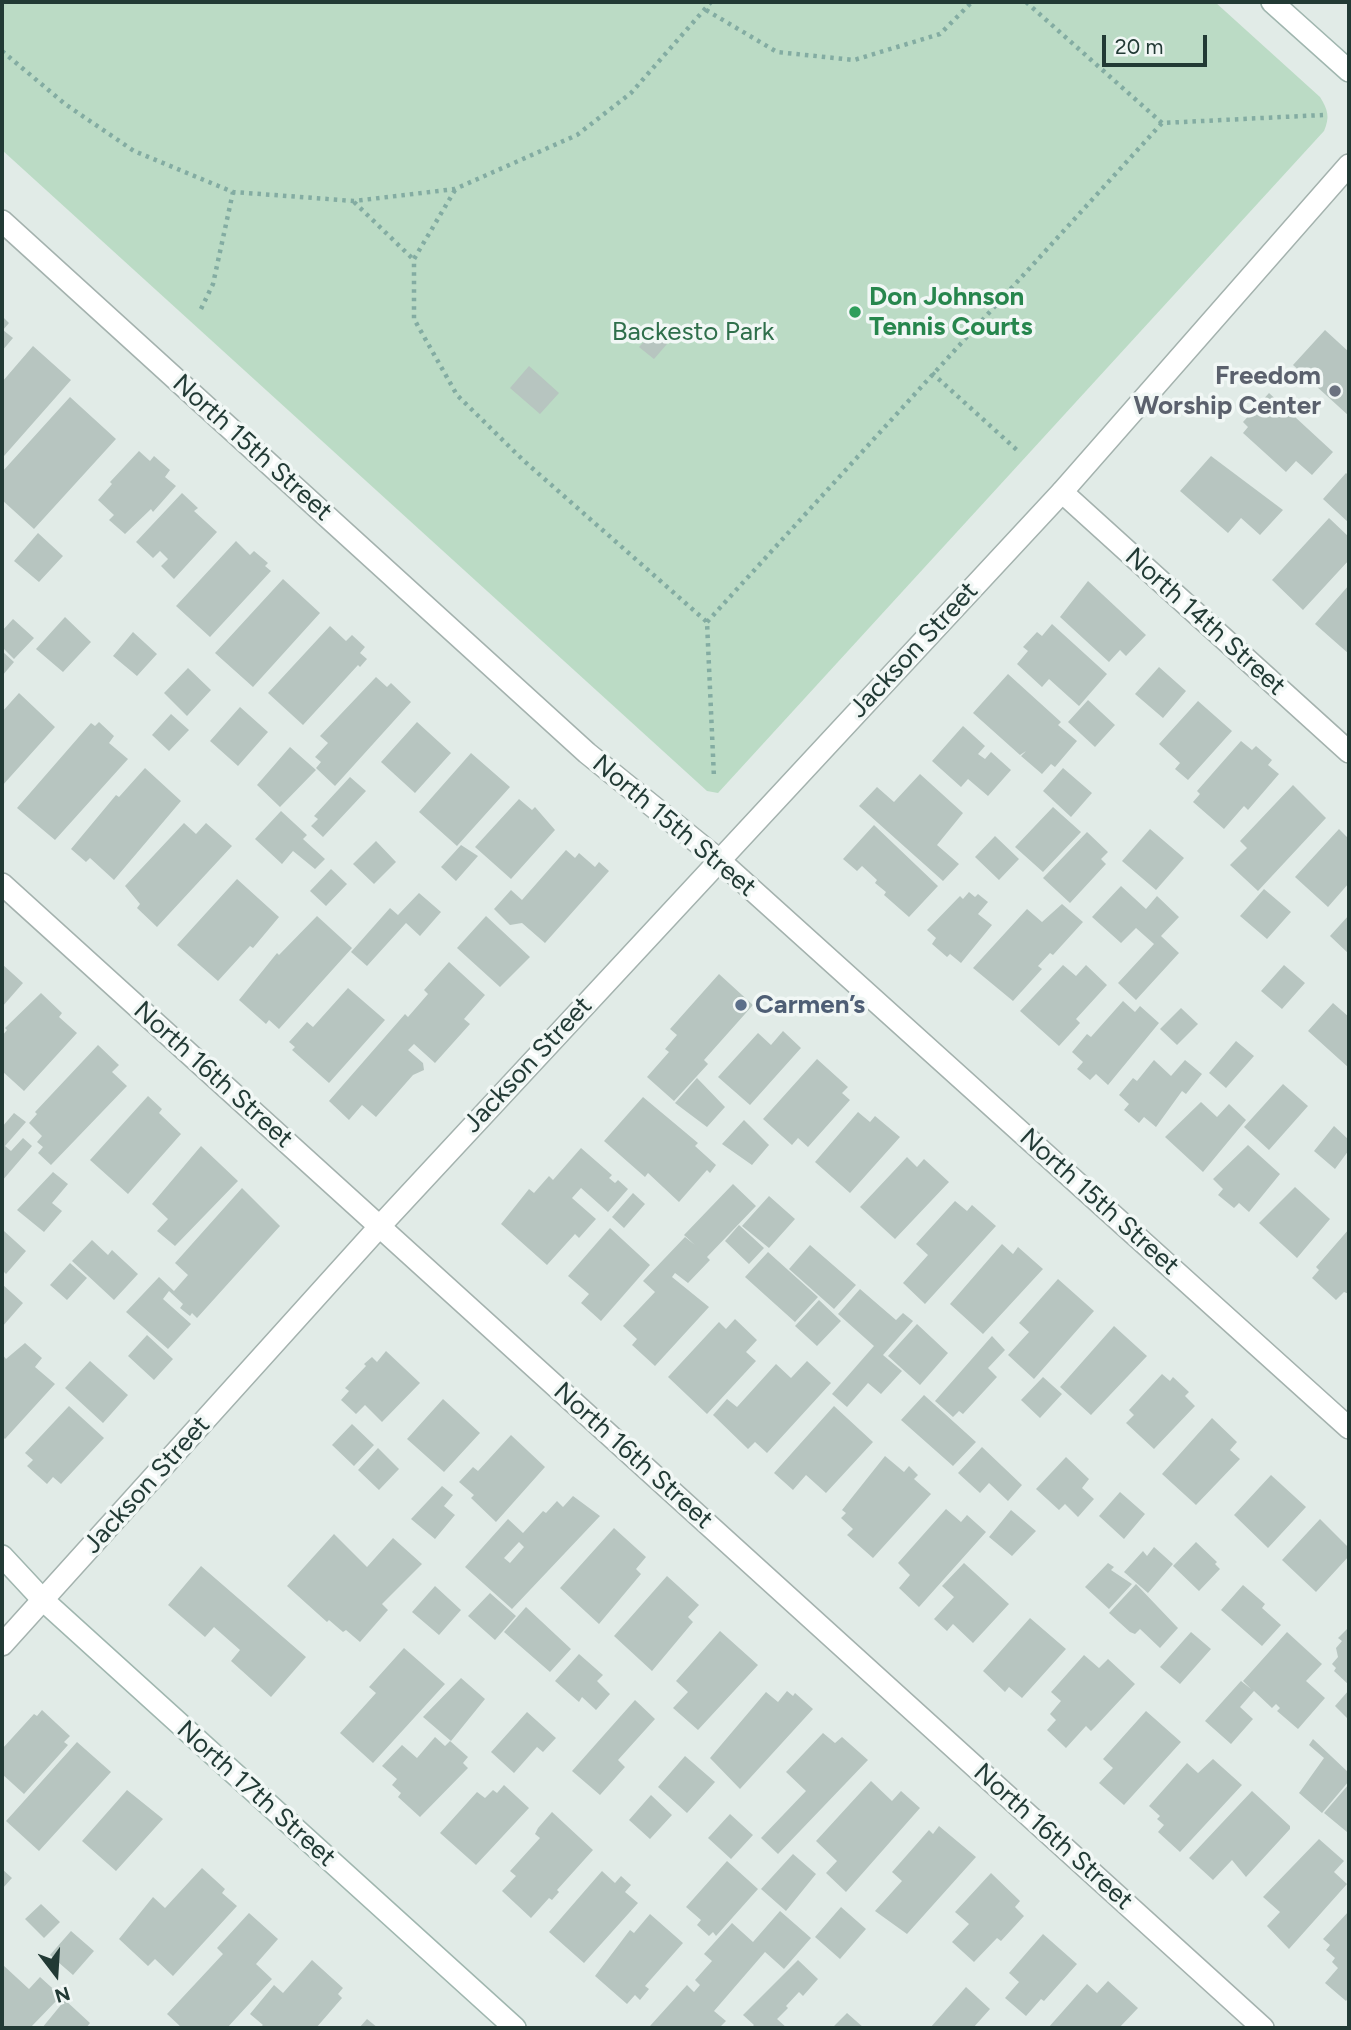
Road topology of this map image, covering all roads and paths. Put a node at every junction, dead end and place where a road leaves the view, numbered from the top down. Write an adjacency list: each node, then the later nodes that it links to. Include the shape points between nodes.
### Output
1 (710, 2): 5 (path)
2 (972, 2): 5 (path, via 940,34 855,60 777,52)
3 (1026, 2): 9 (path)
4 (1272, 2): 7 (street)
5 (706, 10): 11 (path, via 631,93 576,135)
6 (2, 51): 12 (path, via 65,104 134,151)
7 (1349, 71)
8 (1324, 115): 9 (path)
9 (1162, 123): 17 (path)
10 (1349, 165): 19 (street, Jackson Street)
11 (455, 189): 13 (path); 15 (path)
12 (233, 192): 13 (path); 16 (path, via 213,284)
13 (354, 201): 15 (path)
14 (2, 221): 23 (street, North 15th Street, via 587,753)
15 (414, 260): 20 (path, via 414,319 457,395 523,460)
16 (201, 309)
17 (932, 373): 18 (path); 20 (path)
18 (1017, 451)
19 (1062, 492): 21 (street, North 14th Street); 23 (street, Jackson Street)
20 (707, 622): 22 (path)
21 (1349, 752)
22 (714, 778)
23 (718, 859): 25 (street, Jackson Street); 26 (street, North 15th Street)
24 (2, 884): 25 (street, North 16th Street)
25 (380, 1226): 28 (street, Jackson Street); 31 (street, North 16th Street)
26 (1349, 1428)
27 (2, 1556): 28 (street, North 17th Street)
28 (43, 1600): 29 (street, Jackson Street); 30 (street, North 17th Street)
29 (2, 1645)
30 (515, 2028)
31 (1263, 2028)

